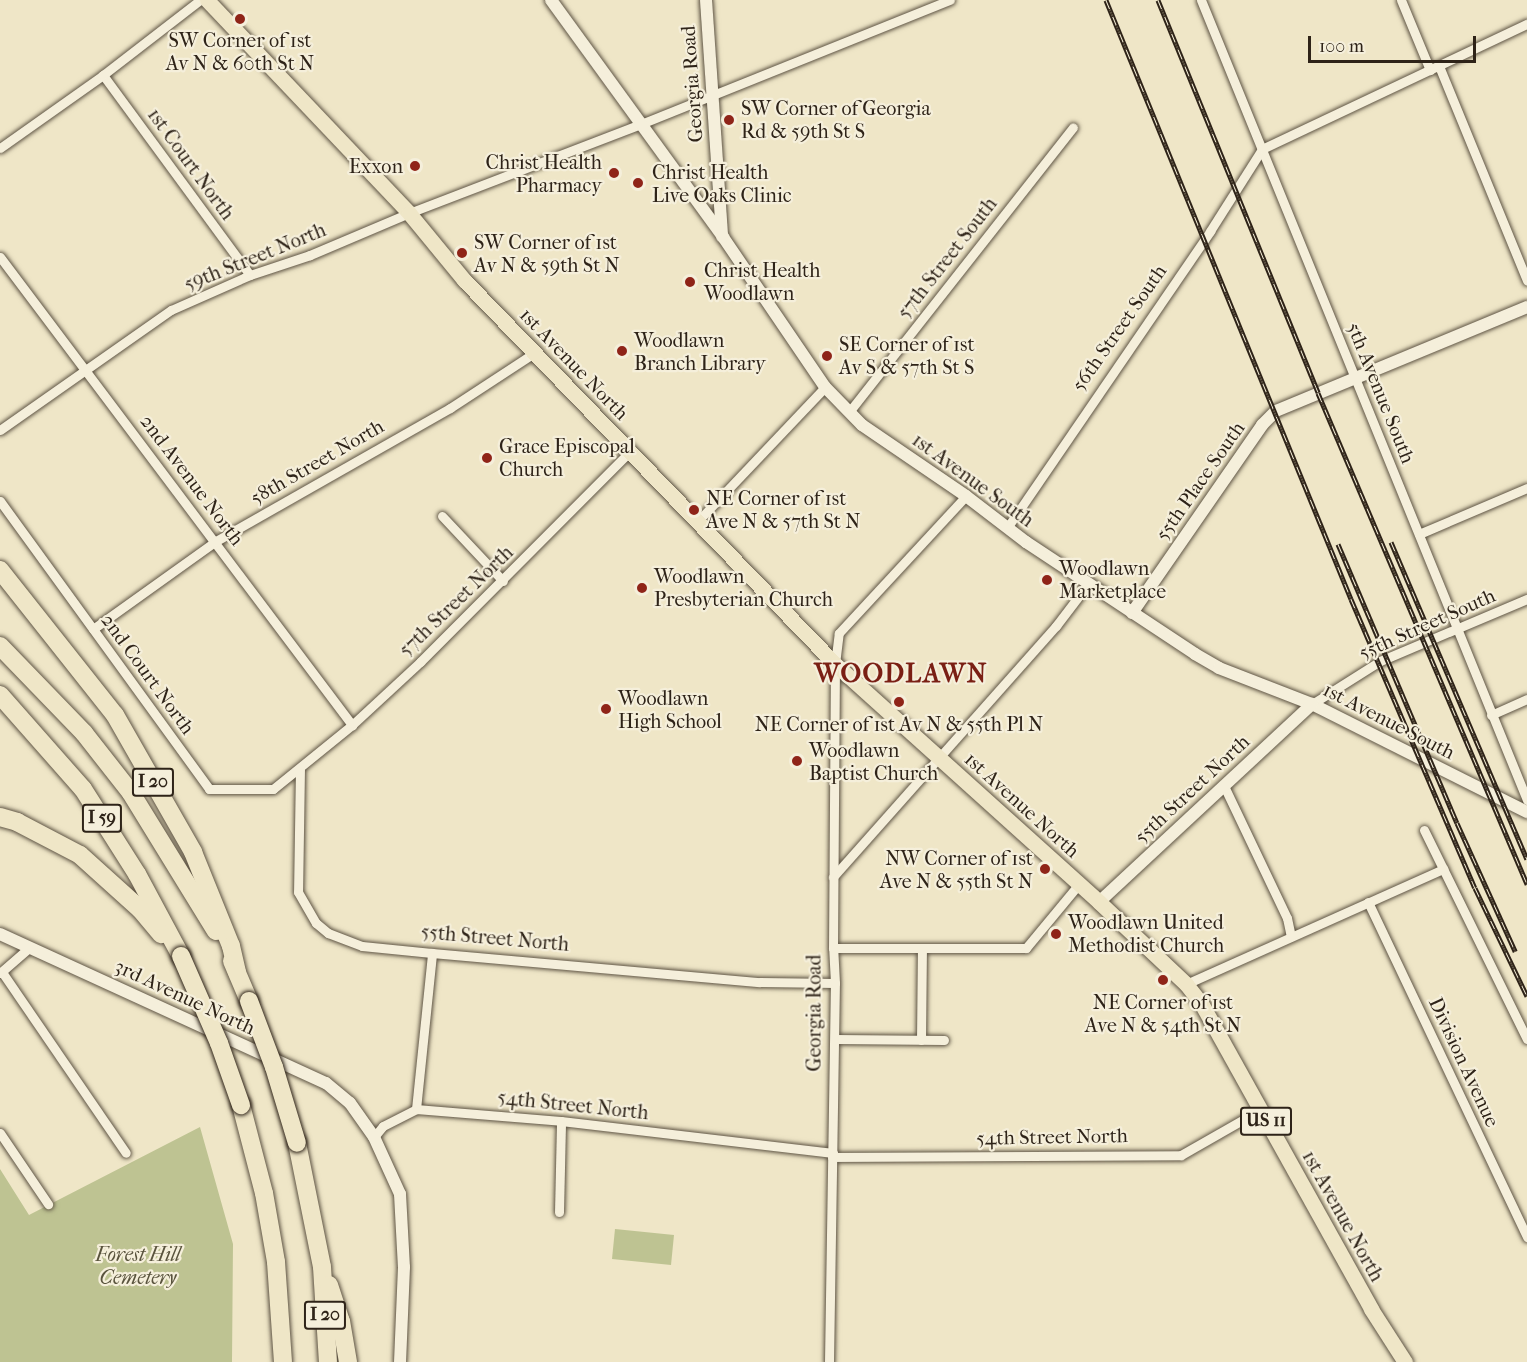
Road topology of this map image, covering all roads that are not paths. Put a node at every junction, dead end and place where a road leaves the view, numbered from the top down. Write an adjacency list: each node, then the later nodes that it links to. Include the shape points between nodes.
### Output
1 (200, 0): 10 (street)
2 (207, 0): 16 (main road, 1st Avenue North / US 11)
3 (551, 0): 12 (street, 1st Avenue South)
4 (706, 0): 11 (street, Georgia Road)
5 (1201, 0): 15 (street, 5th Avenue South)
6 (1401, 0): 9 (street)
7 (946, 1): 11 (street, 59th Street North)
8 (1527, 24): 9 (street)
9 (1435, 68): 15 (street); 20 (street)
10 (103, 75): 14 (street); 19 (street, 1st Court North)
11 (713, 95): 12 (street, 59th Street North); 17 (street, Georgia Road)
12 (641, 124): 16 (street, 59th Street North); 17 (street, 1st Avenue South)
13 (1073, 127): 26 (street, 57th Street South)
14 (0, 148)
15 (1262, 149): 24 (street, 5th Avenue South); 34 (street, 56th Street South)
16 (409, 213): 19 (street, 59th Street North, via 310,255); 22 (main road, 1st Avenue North / US 11, via 464,280)
17 (723, 237): 25 (street, 1st Avenue South)
18 (0, 257): 23 (street, 2nd Avenue North)
19 (250, 275): 23 (street, 59th Street North, via 171,310)
20 (1527, 281)
21 (1527, 307): 24 (street)
22 (534, 353): 28 (main road, 1st Avenue North / US 11); 36 (street, 58th Street North, via 450,408)
23 (85, 370): 27 (street, 59th Street North); 36 (street, 2nd Avenue North)
24 (1355, 379): 35 (street, 5th Avenue South); 41 (street, 55th Place South, via 1276,411 1268,418)
25 (825, 387): 26 (street, 1st Avenue South); 33 (street)
26 (849, 412): 30 (street, 1st Avenue South, via 861,425)
27 (0, 430)
28 (629, 452): 33 (main road, 1st Avenue North / US 11); 38 (street, 57th Street North)
29 (1527, 488): 35 (street)
30 (966, 496): 34 (street, 1st Avenue South); 45 (street, via 839,633)
31 (0, 501): 43 (street, 2nd Court North)
32 (442, 516): 38 (street)
33 (696, 523): 45 (main road, 1st Avenue North / US 11)
34 (1007, 528): 39 (street, 1st Avenue South)
35 (1419, 534): 42 (street, 5th Avenue South)
36 (216, 541): 43 (street, 58th Street North); 50 (street, 2nd Avenue North)
37 (0, 570): 71 (highway, I 20, via 115,715 193,852 231,946)
38 (503, 581): 50 (street, 57th Street North)
39 (1088, 584): 41 (street, 1st Avenue South); 51 (street, via 1056,626)
40 (1527, 599): 42 (street, 55th Street South)
41 (1132, 613): 48 (street, 1st Avenue South, via 1219,668)
42 (1458, 628): 48 (street, 55th Street South, via 1380,661); 49 (street, 5th Avenue South)
43 (93, 629): 52 (street, 2nd Court North, via 209,789 273,789)
44 (0, 646): 71 (highway, I 59, via 84,733 131,793 177,864)
45 (835, 664): 51 (main road, 1st Avenue North / US 11); 59 (street, Georgia Road)
46 (0, 695): 69 (highway, I 59, via 83,789 137,874)
47 (1527, 699): 49 (street)
48 (1312, 704): 53 (street, 55th Street North); 55 (street, 1st Avenue South)
49 (1491, 715): 54 (street, 5th Avenue South)
50 (352, 725): 52 (street, 57th Street North)
51 (938, 758): 59 (street); 60 (main road, 1st Avenue North / US 11)
52 (300, 768): 68 (street, 55th Street North, via 298,892 316,923 328,933 362,946)
53 (1224, 786): 61 (street, 55th Street North); 64 (street, via 1287,918)
54 (1527, 800)
55 (1527, 812)
56 (0, 817): 69 (highway, I 20, via 80,855 140,909)
57 (1424, 830): 58 (street)
58 (1443, 869): 62 (street); 74 (street)
59 (833, 877): 66 (street, Georgia Road)
60 (1079, 884): 61 (main road, 1st Avenue North / US 11); 67 (street, via 1026,948)
61 (1099, 902): 73 (main road, 1st Avenue North / US 11)
62 (1368, 902): 64 (street); 87 (street, Division Avenue)
63 (0, 934): 65 (street, 3rd Avenue North)
64 (1291, 937): 73 (street)
65 (30, 947): 70 (street); 82 (street, 3rd Avenue North, via 326,1083 350,1103)
66 (833, 948): 67 (street); 72 (street, Georgia Road)
67 (922, 949): 76 (street)
68 (432, 953): 72 (street, 55th Street North, via 760,982); 78 (street)
69 (181, 956): 89 (highway, I 20, bridge, via 241,1105 264,1193 276,1262)
70 (1, 972): 83 (street)
71 (237, 972): 88 (highway, I 20, bridge, via 274,1067 297,1143)
72 (835, 982): 75 (street, Georgia Road)
73 (1186, 984): 79 (main road, 1st Avenue North / US 11, via 1201,1003)
74 (1527, 1039)
75 (835, 1040): 76 (street); 84 (street, Georgia Road)
76 (921, 1040): 77 (street)
77 (944, 1040)
78 (416, 1109): 80 (street, 54th Street North); 82 (street, via 383,1126)
79 (1260, 1110): 84 (street, 54th Street North, via 1181,1155); 94 (main road, 1st Avenue North / US 11, via 1371,1309)
80 (561, 1121): 84 (street, 54th Street North); 86 (street)
81 (0, 1134): 85 (street)
82 (374, 1137): 92 (street, 3rd Avenue North, via 400,1194 404,1267)
83 (126, 1153)
84 (833, 1155): 93 (street, Georgia Road)
85 (48, 1204)
86 (559, 1212)
87 (1527, 1237)
88 (322, 1267): 90 (highway, I 20); 91 (highway, via 341,1321)
89 (283, 1362)
90 (328, 1362)
91 (348, 1362)
92 (400, 1362)
93 (829, 1362)
94 (1405, 1362)

